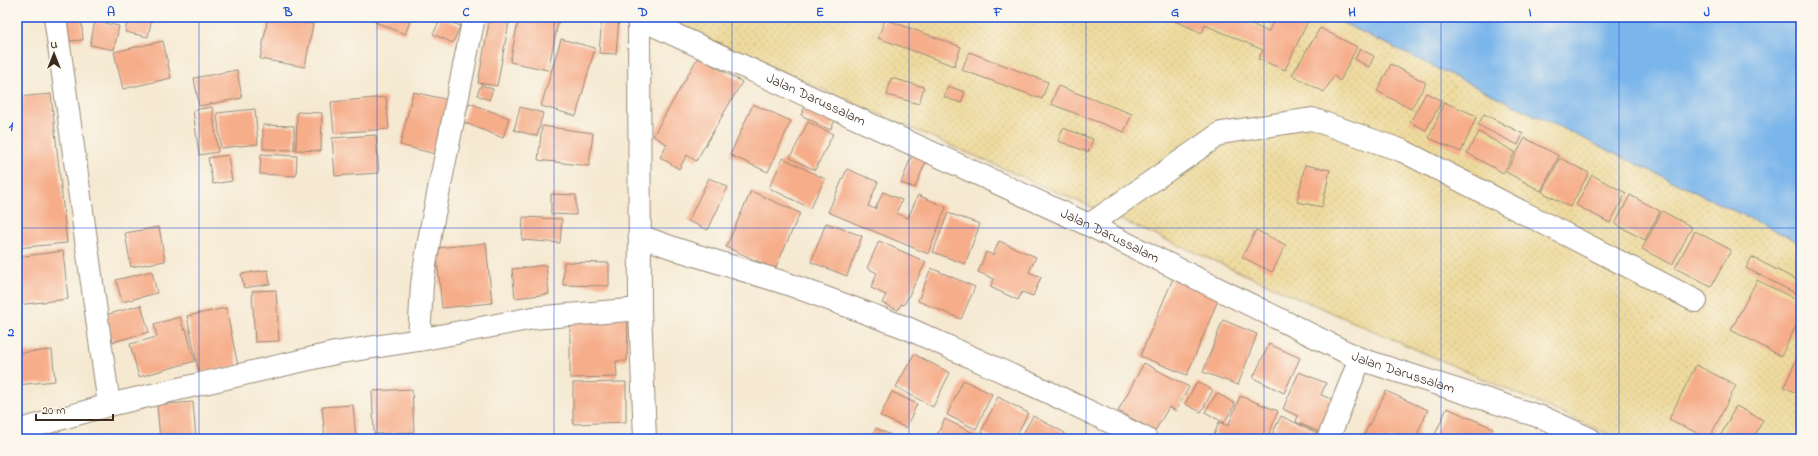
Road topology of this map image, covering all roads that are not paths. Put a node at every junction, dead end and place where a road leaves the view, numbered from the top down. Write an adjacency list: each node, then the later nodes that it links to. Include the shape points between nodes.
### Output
1 (55, 17): 10 (street)
2 (474, 17): 8 (street, via 431,229 422,284)
3 (637, 18): 4 (street, Jalan Darussalam); 5 (street)
4 (1089, 225): 6 (street, via 1221,133 1312,119 1403,151); 9 (street, Jalan Darussalam)
5 (640, 236): 7 (street); 13 (street, via 788,284 907,328)
6 (1696, 300)
7 (640, 309): 8 (street, via 533,318); 12 (street)
8 (419, 340): 10 (street, via 335,353)
9 (1360, 359): 14 (street); 15 (street, Jalan Darussalam, via 1544,418)
10 (109, 405): 11 (street)
11 (17, 431)
12 (645, 439)
13 (1146, 439)
14 (1328, 439)
15 (1590, 439)

